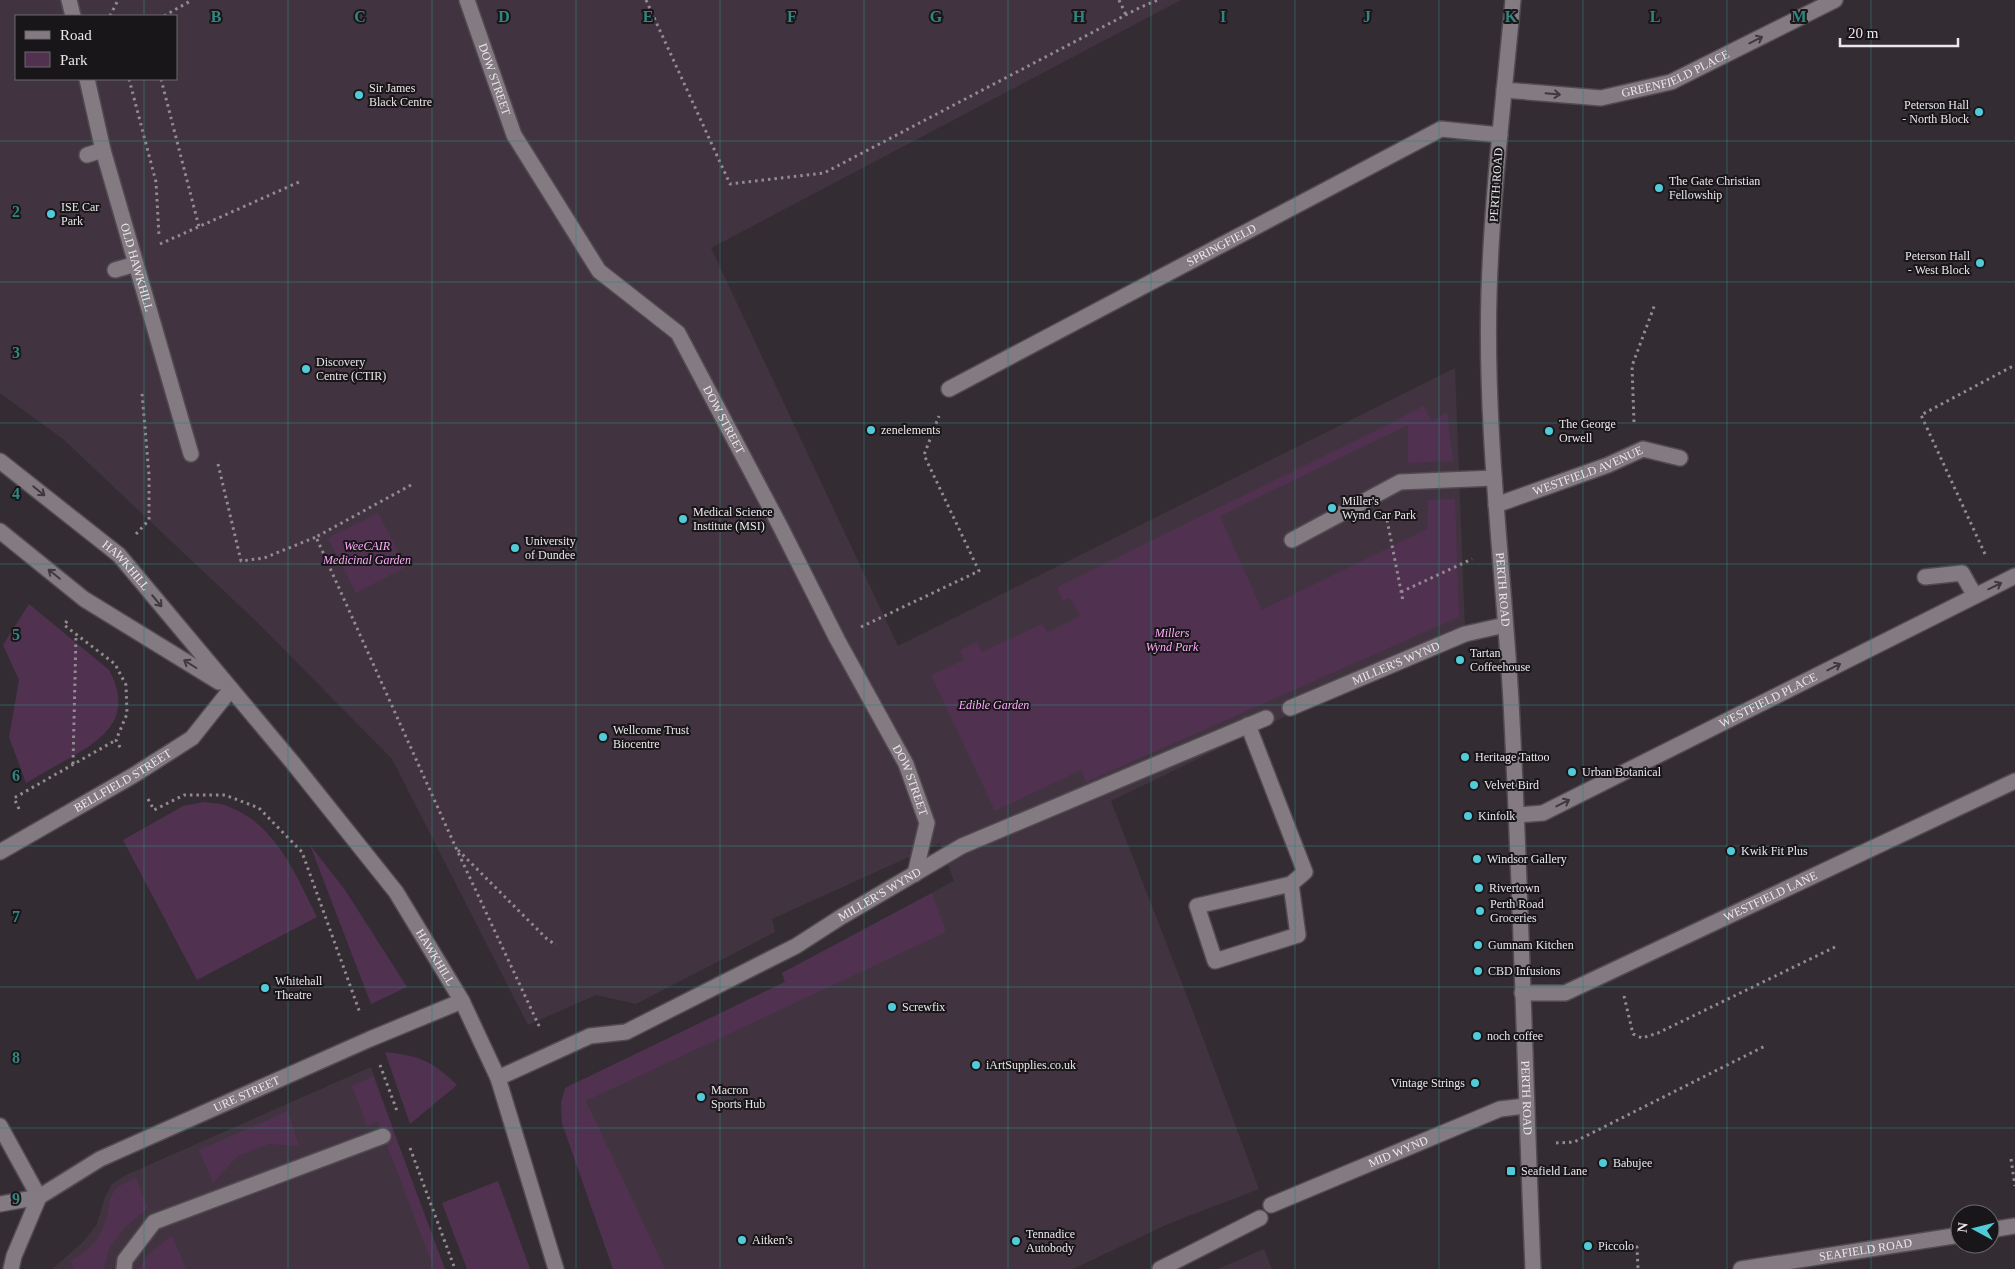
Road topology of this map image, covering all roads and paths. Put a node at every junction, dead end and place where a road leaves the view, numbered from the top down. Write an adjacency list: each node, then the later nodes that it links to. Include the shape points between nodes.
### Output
1 (69, 0): 10 (street)
2 (118, 0): 11 (path)
3 (192, 0): 12 (path)
4 (466, 0): 54 (street, DOW STREET, via 514,135 599,271 678,333)
5 (646, 0): 13 (path, via 730,184 824,173)
6 (1119, 0): 13 (path)
7 (1158, 0): 13 (path)
8 (1513, 0): 17 (street, PERTH ROAD)
9 (1835, 0): 17 (street, GREENFIELD PLACE, one-way to 9, via 1601,98 1670,82)
10 (73, 15)
11 (110, 15)
12 (166, 15)
13 (1126, 15)
14 (87, 80): 19 (street, OLD HAWKHILL)
15 (129, 80): 23 (path, via 156,182)
16 (161, 80): 22 (path)
17 (1504, 90): 18 (street, PERTH ROAD)
18 (1500, 135): 30 (street, SPRINGFIELD, via 1441,128); 36 (street, PERTH ROAD, via 1489,293)
19 (103, 150): 20 (street); 25 (street, OLD HAWKHILL)
20 (87, 155)
21 (299, 182): 22 (path)
22 (199, 227): 23 (path)
23 (160, 244): 24 (path)
24 (162, 253)
25 (136, 264): 26 (street); 32 (street, OLD HAWKHILL)
26 (115, 270)
27 (1655, 304): 31 (path, via 1632,366)
28 (2015, 365): 47 (path, via 1921,415)
29 (141, 386): 44 (path, via 149,476 149,520)
30 (949, 389): 54 (path, via 924,455 979,571)
31 (1636, 452): 34 (street, WESTFIELD AVENUE, via 1643,449); 39 (street, WESTFIELD AVENUE)
32 (191, 454)
33 (216, 455): 41 (path, via 241,561 264,558)
34 (1680, 458)
35 (0, 461): 44 (street, HAWKHILL, one-way to 44)
36 (1494, 478): 38 (street, via 1400,482); 39 (street, PERTH ROAD)
37 (411, 485): 41 (path)
38 (1381, 492): 42 (street); 48 (path)
39 (1496, 505): 43 (street, PERTH ROAD)
40 (0, 531): 50 (street, HAWKHILL, one-way to 40)
41 (316, 537): 65 (path)
42 (1292, 540)
43 (1499, 546): 48 (path); 52 (street, PERTH ROAD)
44 (119, 555): 55 (street, HAWKHILL, one-way to 55)
45 (2015, 576): 47 (street, WESTFIELD PLACE)
46 (1925, 577): 49 (street, via 1962,573)
47 (1999, 584): 49 (street, WESTFIELD PLACE, one-way to 47)
48 (1401, 592): 51 (path)
49 (1975, 596): 63 (street, WESTFIELD PLACE, one-way to 49, via 1543,813)
50 (84, 598): 53 (path, via 64,625); 55 (street, HAWKHILL, one-way to 50)
51 (1403, 600)
52 (1506, 625): 56 (street, MILLER'S WYND, via 1465,634); 63 (street, PERTH ROAD)
53 (76, 635): 59 (path, via 115,664 126,685 127,714); 60 (path)
54 (836, 638): 67 (street, DOW STREET, via 906,764 928,824)
55 (231, 689): 61 (street, BELLFIELD STREET, via 192,738); 73 (street, HAWKHILL, via 396,892)
56 (1290, 708)
57 (1266, 718): 58 (street, MILLER'S WYND)
58 (1248, 725): 67 (street, MILLER'S WYND, via 962,846); 68 (street, via 1305,872)
59 (116, 740): 60 (path); 61 (path)
60 (73, 764): 64 (path, via 14,798)
61 (134, 775): 64 (street, BELLFIELD STREET); 75 (path, via 154,810 184,795 225,795 259,808 302,852)
62 (2015, 781): 71 (street, WESTFIELD LANE)
63 (1517, 815): 72 (street, PERTH ROAD)
64 (31, 835): 66 (street, BELLFIELD STREET)
65 (456, 848): 69 (path); 74 (path)
66 (0, 852)
67 (915, 874): 77 (street, MILLER'S WYND, via 796,946 626,1032 590,1036)
68 (1291, 884): 68 (street, via 1298,935 1215,961 1197,906)
69 (556, 945)
70 (1835, 947): 71 (path, via 1642,1038 1633,1034)
71 (1617, 968): 72 (street, WESTFIELD LANE, via 1565,993)
72 (1522, 993): 78 (street, PERTH ROAD)
73 (462, 1001): 75 (street, URE STREET); 77 (street, HAWKHILL)
74 (542, 1031)
75 (370, 1038): 79 (path); 86 (street, URE STREET, via 100,1159)
76 (1765, 1046): 82 (path, via 1574,1142)
77 (498, 1078): 97 (street, HAWKHILL)
78 (1526, 1106): 82 (street, PERTH ROAD); 88 (street, MID WYND, via 1500,1109)
79 (400, 1119)
80 (0, 1126): 86 (street)
81 (383, 1136): 95 (street, via 154,1222 124,1260)
82 (1528, 1144): 99 (street, PERTH ROAD)
83 (410, 1146): 96 (path)
84 (2011, 1159): 85 (path)
85 (2015, 1186)
86 (39, 1197): 87 (street, URE STREET); 94 (street)
87 (0, 1204)
88 (1271, 1205)
89 (1260, 1218): 98 (street)
90 (2015, 1226): 91 (street)
91 (2000, 1228)
92 (1950, 1236): 101 (street, SEAFIELD ROAD)
93 (1623, 1249): 100 (path, via 1637,1247)
94 (11, 1269)
95 (124, 1269)
96 (454, 1269)
97 (556, 1269)
98 (1160, 1269)
99 (1533, 1269)
100 (1638, 1269)
101 (1741, 1269)

